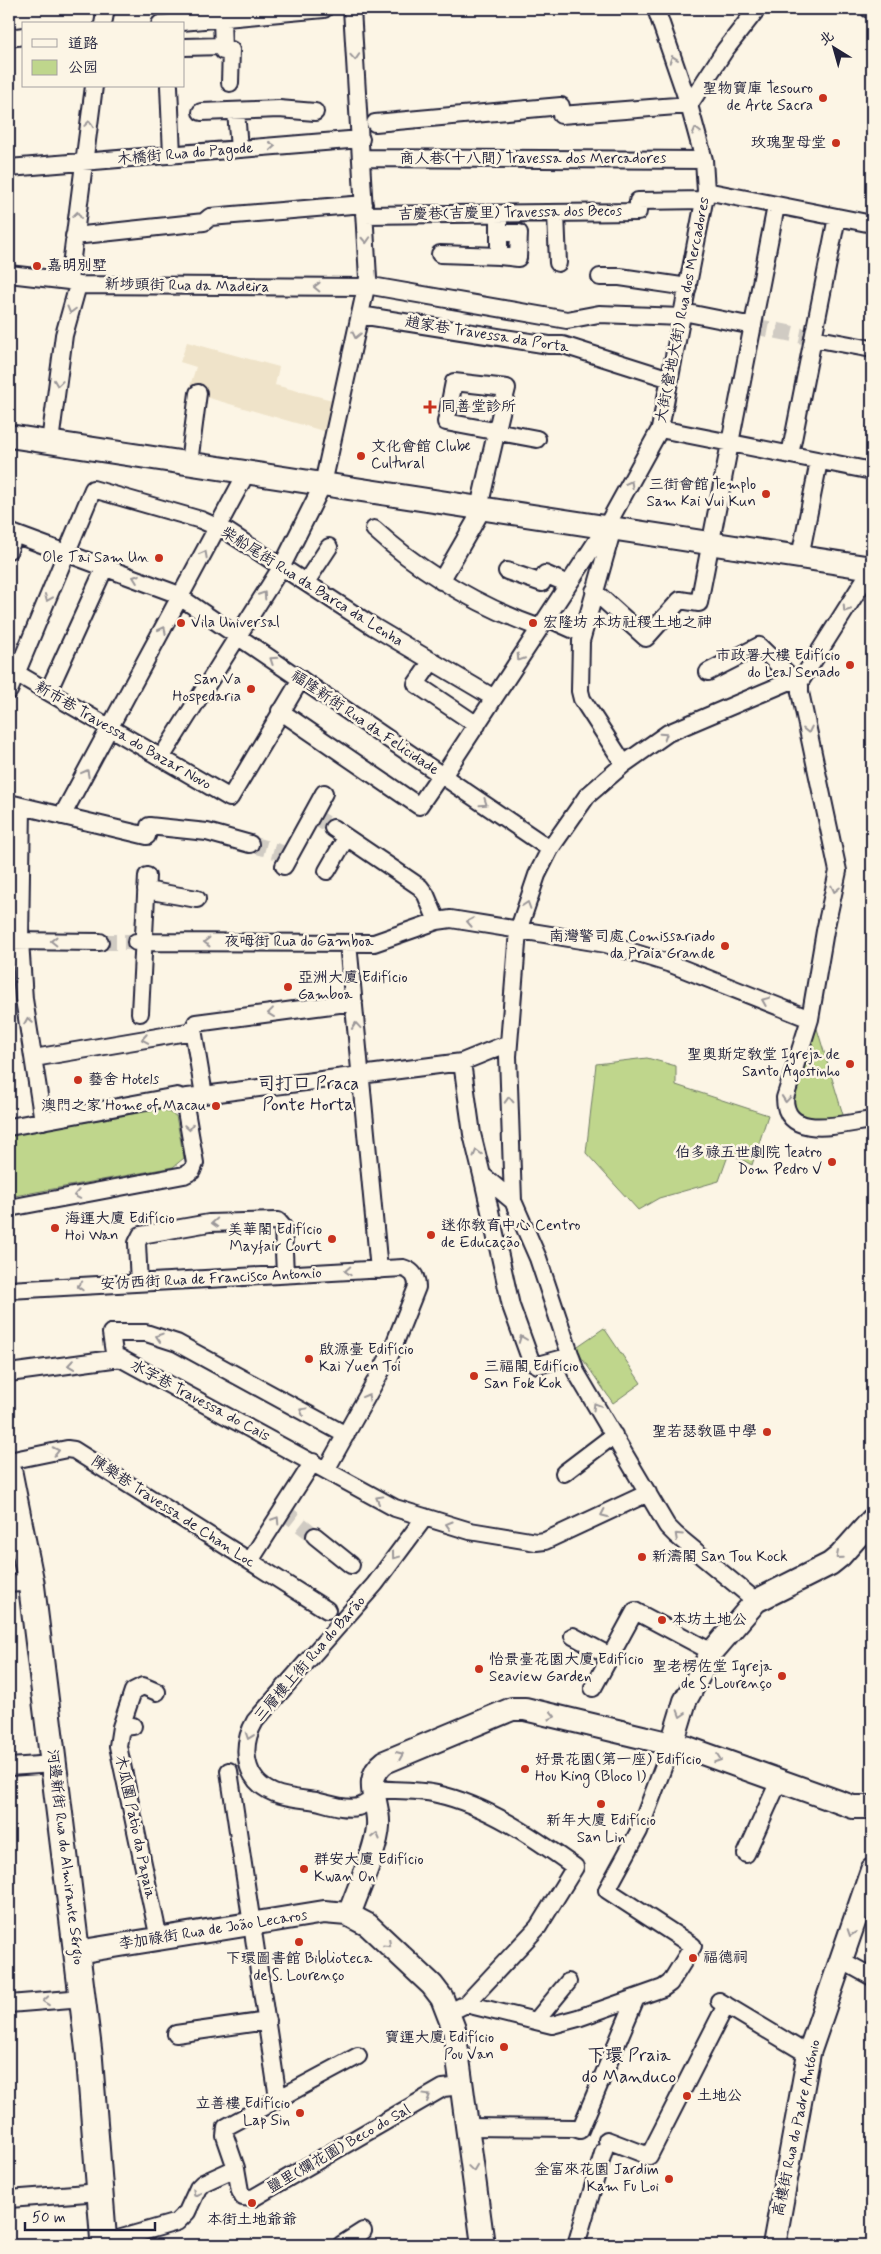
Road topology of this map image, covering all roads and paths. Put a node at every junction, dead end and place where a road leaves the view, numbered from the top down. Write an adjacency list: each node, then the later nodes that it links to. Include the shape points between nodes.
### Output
1 (106, 9): 8 (street)
2 (324, 9): 6 (street)
3 (352, 9): 22 (street, one-way to 22)
4 (656, 9): 17 (street, 大街(營地大街) Rua dos Mercadores, one-way to 4)
5 (757, 9): 17 (street)
6 (293, 10): 7 (street)
7 (221, 15): 9 (street); 12 (street)
8 (103, 22)
9 (174, 22)
10 (22, 36): 11 (street)
11 (9, 38)
12 (223, 46): 13 (street); 14 (street, via 224,51 231,50)
13 (185, 47)
14 (230, 83)
15 (94, 88): 27 (street, one-way to 15)
16 (169, 88): 24 (street)
17 (689, 105): 21 (street, via 561,115 561,106); 26 (street, 大街(營地大街) Rua dos Mercadores, one-way to 17)
18 (236, 111): 19 (street); 20 (street, via 279,109); 23 (street)
19 (200, 112)
20 (315, 112)
21 (375, 123)
22 (361, 139): 23 (street, 木橋街 Rua do Pagode, one-way to 22); 25 (street)
23 (239, 149): 24 (street, 木橋街 Rua do Pagode)
24 (172, 155): 27 (street, 木橋街 Rua do Pagode)
25 (362, 158): 26 (street, 商人巷(十八間) Travessa dos Mercadores); 31 (street)
26 (704, 160): 29 (street, 大街(營地大街) Rua dos Mercadores)
27 (84, 162): 28 (street, 木橋街 Rua do Pagode); 36 (street, one-way to 27)
28 (9, 168)
29 (705, 196): 30 (street); 32 (street, 吉慶巷(吉慶里) Travessa dos Becos, via 638,201 638,212); 43 (street, 大街(營地大街) Rua dos Mercadores)
30 (776, 206): 34 (street); 46 (street)
31 (364, 210): 33 (street, 吉慶巷(吉慶里) Travessa dos Becos); 36 (street, 吉慶巷(吉慶里) Travessa dos Becos, via 210,217 204,222); 42 (street, one-way to 42)
32 (556, 213): 33 (street, 吉慶巷(吉慶里) Travessa dos Becos); 38 (street)
33 (499, 214): 37 (street, via 499,256)
34 (837, 217): 35 (street); 47 (street)
35 (872, 224)
36 (74, 236): 41 (street)
37 (440, 254)
38 (558, 262)
39 (9, 274): 41 (street, 新埗頭街 Rua da Madeira)
40 (600, 276): 43 (street)
41 (73, 283): 42 (street, 新埗頭街 Rua da Madeira, one-way to 41); 55 (street, one-way to 55)
42 (366, 286): 44 (street); 45 (street, 新埗頭街 Rua da Madeira, via 567,320 599,314)
43 (688, 287): 45 (street, 大街(營地大街) Rua dos Mercadores)
44 (360, 315): 49 (street, 趙家巷 Travessa da Porta, via 563,345); 62 (street, one-way to 62)
45 (682, 315): 46 (street, 新埗頭街 Rua da Madeira); 49 (street, 大街(營地大街) Rua dos Mercadores)
46 (753, 326): 56 (street)
47 (813, 338): 48 (street); 57 (street)
48 (872, 349)
49 (670, 379): 51 (street, 大街(營地大街) Rua dos Mercadores)
50 (198, 392): 59 (street)
51 (660, 430): 56 (street); 65 (street, 大街(營地大街) Rua dos Mercadores, one-way to 51)
52 (496, 432): 52 (street, via 507,388 454,382 446,422); 54 (street); 63 (street)
53 (9, 436): 55 (street)
54 (537, 439)
55 (50, 442): 59 (street)
56 (730, 443): 57 (street); 68 (street)
57 (790, 455): 58 (street)
58 (819, 461): 60 (street); 72 (street)
59 (189, 463): 61 (street)
60 (872, 471)
61 (247, 472): 62 (street); 64 (street)
62 (323, 484): 63 (street); 73 (street)
63 (481, 508): 65 (street); 77 (street)
64 (218, 527): 71 (street, 柴船尾街 Rua da Barca da Lenha, via 93,489); 73 (street, 柴船尾街 Rua da Barca da Lenha); 81 (street, one-way to 64)
65 (609, 528): 68 (street); 79 (street, 大街(營地大街) Rua dos Mercadores); 80 (street, 大街(營地大街) Rua dos Mercadores)
66 (374, 530): 77 (street)
67 (12, 533): 70 (street); 71 (street, 福隆新街 Rua da Felicidade)
68 (711, 543): 72 (street); 80 (street, via 699,604 680,600 646,638)
69 (329, 548): 78 (street)
70 (9, 550)
71 (66, 553): 74 (street, 福隆新街 Rua da Felicidade); 87 (street, one-way to 87)
72 (800, 557): 75 (street)
73 (282, 566): 78 (street, 柴船尾街 Rua da Barca da Lenha); 84 (street, one-way to 73)
74 (104, 567): 81 (street, 福隆新街 Rua da Felicidade, one-way to 74); 91 (street)
75 (872, 568): 89 (street, one-way to 89)
76 (507, 571): 79 (street, via 542,582 545,574)
77 (441, 581): 82 (street, via 481,603)
78 (306, 582): 85 (street, 柴船尾街 Rua da Barca da Lenha, via 374,628)
79 (568, 584): 82 (street, 大街(營地大街) Rua dos Mercadores)
80 (594, 591): 83 (street, 大街(營地大街) Rua dos Mercadores)
81 (180, 597): 84 (street, 福隆新街 Rua da Felicidade); 95 (street, one-way to 81)
82 (543, 623): 83 (street); 92 (street, 大街(營地大街) Rua dos Mercadores, one-way to 92)
83 (583, 634): 97 (street, 大街(營地大街) Rua dos Mercadores, via 582,699)
84 (237, 636): 88 (street, 福隆新街 Rua da Felicidade, one-way to 84); 96 (street)
85 (432, 661): 92 (street, 柴船尾街 Rua da Barca da Lenha); 94 (street, via 416,684)
86 (708, 672): 89 (street, via 759,646)
87 (16, 673): 90 (street); 91 (street, 新市巷 Travessa do Bazar Novo)
88 (301, 679): 93 (street); 98 (street, 福隆新街 Rua da Felicidade)
89 (798, 682): 97 (street, one-way to 89, via 668,733 788,682); 115 (street, one-way to 115, via 838,871)
90 (9, 691)
91 (48, 692): 95 (street, 新市巷 Travessa do Bazar Novo)
92 (494, 698): 94 (street, 大街(營地大街) Rua dos Mercadores)
93 (280, 711): 96 (street, 新市巷 Travessa do Bazar Novo, via 230,798); 98 (street, 大街(營地大街) Rua dos Mercadores, via 419,806)
94 (477, 724): 98 (street, 大街(營地大街) Rua dos Mercadores)
95 (110, 728): 96 (street, 新市巷 Travessa do Bazar Novo); 101 (street, one-way to 95)
96 (161, 758)
97 (624, 764): 103 (street, via 587,796)
98 (442, 775): 103 (street, 福隆新街 Rua da Felicidade, one-way to 103)
99 (324, 793): 104 (street)
100 (16, 805): 101 (street); 109 (street)
101 (62, 816): 102 (street, via 147,836 149,826 207,832)
102 (250, 844)
103 (550, 848): 108 (street, one-way to 103)
104 (284, 866)
105 (326, 871): 107 (street, via 340,833 420,887)
106 (197, 899): 111 (street, via 146,883)
107 (437, 921): 108 (street, 夜呣街 Rua do Gamboa, one-way to 107, via 451,919); 112 (street, 夜呣街 Rua do Gamboa, via 380,942)
108 (518, 931): 115 (street, 夜呣街 Rua do Gamboa, one-way to 108, via 671,964 606,944); 117 (street)
109 (14, 941): 110 (street, one-way to 109); 118 (street, one-way to 109)
110 (100, 942)
111 (139, 942): 112 (street, 夜呣街 Rua do Gamboa, one-way to 111); 114 (street)
112 (348, 943): 113 (street)
113 (354, 1002): 116 (street, one-way to 116, via 198,1022); 120 (street, one-way to 113)
114 (140, 1013)
115 (810, 1020): 123 (street, one-way to 123, via 785,1098 788,1114 800,1125 808,1127)
116 (193, 1031): 118 (street, one-way to 118); 121 (street)
117 (509, 1043): 119 (street); 127 (street, one-way to 117)
118 (34, 1058): 124 (street)
119 (462, 1062): 120 (street); 126 (street, one-way to 119, via 472,1134)
120 (361, 1075): 121 (street); 129 (street)
121 (204, 1095): 122 (street)
122 (180, 1098): 124 (street, via 172,1096); 128 (street, one-way to 128, via 186,1105 195,1163 188,1174)
123 (872, 1120)
124 (43, 1121): 125 (street)
125 (9, 1127)
126 (482, 1175): 127 (street); 133 (street, one-way to 126, via 538,1365 531,1361 511,1306)
127 (513, 1201): 133 (street, via 538,1258)
128 (9, 1208)
129 (379, 1270): 130 (street, 安仿西街 Rua de Francisco Antonio, one-way to 130); 136 (street, 安仿西街 Rua de Francisco Antonio, one-way to 129, via 390,1355 417,1288 416,1277 403,1268)
130 (285, 1274): 131 (street, 安仿西街 Rua de Francisco Antonio); 131 (street, one-way to 131, via 283,1227 280,1222 209,1223 140,1235 137,1243)
131 (139, 1283): 132 (street, 安仿西街 Rua de Francisco Antonio, one-way to 132)
132 (9, 1290)
133 (571, 1356): 137 (street, one-way to 133, via 576,1372)
134 (115, 1358): 135 (street, 水字巷 Travessa do Cais, one-way to 135); 136 (street, one-way to 134, via 177,1343 146,1333 111,1333); 138 (street, 水字巷 Travessa do Cais)
135 (9, 1373)
136 (346, 1435): 138 (street)
137 (614, 1435): 139 (street); 141 (street)
138 (319, 1466): 142 (street, 水字巷 Travessa do Cais, one-way to 138, via 395,1508); 145 (street, one-way to 138)
139 (564, 1473)
140 (9, 1474): 145 (street, 陳樂巷 Travessa de Chan Loc, one-way to 145, via 67,1449 74,1450); 147 (main road, 河邊新街 Rua do Almirante Sérgio)
141 (648, 1493): 142 (street, 水字巷 Travessa do Cais, one-way to 142, via 546,1541 470,1531); 148 (street, one-way to 141, via 676,1535)
142 (424, 1517): 160 (street, 三層樓上街 Rua do Barão, one-way to 160, via 375,1584 256,1722 246,1742 246,1758 251,1772 260,1784 273,1792 349,1807 362,1806)
143 (872, 1520): 148 (street, one-way to 148, via 830,1564)
144 (315, 1536): 146 (street)
145 (250, 1561): 149 (street, 陳樂巷 Travessa de Chan Loc)
146 (351, 1566)
147 (20, 1583): 156 (main road, 河邊新街 Rua do Almirante Sérgio)
148 (756, 1601): 151 (street)
149 (327, 1610)
150 (573, 1636): 152 (street)
151 (712, 1652): 152 (street, via 634,1611); 155 (street, one-way to 155, via 685,1701)
152 (610, 1656): 153 (street)
153 (593, 1688)
154 (156, 1692): 168 (street, 木瓜圍 Patio da Papaia, via 144,1686 133,1691 127,1726 118,1746)
155 (672, 1744): 159 (street, one-way to 159); 160 (street, one-way to 155, via 372,1779 385,1762 512,1708); 174 (street, via 639,1831 607,1890 693,1946 670,1983)
156 (54, 1764): 157 (street); 169 (main road, 河邊新街 Rua do Almirante Sérgio)
157 (9, 1767)
158 (229, 1771): 167 (street)
159 (779, 1781): 162 (street); 164 (street)
160 (373, 1793): 166 (street, one-way to 160, via 377,1833 378,1815); 176 (street, via 436,1793 457,1800 533,1837 575,1866 538,1927)
161 (872, 1800): 162 (street, via 860,1807)
162 (850, 1806): 163 (street)
163 (872, 1806)
164 (746, 1854)
165 (872, 1870): 170 (street, 高樓街 Rua do Padre António, one-way to 170)
166 (349, 1915): 167 (street, 李加祿街 Rua de João Lecaros, via 324,1912); 176 (street, one-way to 176, via 368,1925)
167 (252, 1924): 168 (street, 李加祿街 Rua de João Lecaros); 177 (street)
168 (159, 1939): 169 (street, 李加祿街 Rua de João Lecaros)
169 (77, 1952): 173 (main road, 河邊新街 Rua do Almirante Sérgio)
170 (841, 1960): 171 (street); 180 (street, 高樓街 Rua do Padre António)
171 (872, 1976)
172 (568, 1982): 178 (street)
173 (82, 1998): 175 (street, one-way to 175); 186 (main road, 河邊新街 Rua do Almirante Sérgio)
174 (636, 1998): 178 (street, via 552,2025); 184 (street, via 580,2130)
175 (9, 2004)
176 (457, 2008): 178 (street); 182 (street, via 454,2029)
177 (267, 2021): 179 (street); 183 (street)
178 (536, 2021)
179 (176, 2034)
180 (809, 2055): 192 (street, via 722,2003 649,2156 605,2145); 193 (street, 高樓街 Rua do Padre António)
181 (358, 2056): 183 (street, 鹽里(爛花園) Beco do Sal)
182 (462, 2086): 184 (street); 185 (street, 鹽里(爛花園) Beco do Sal, one-way to 182, via 241,2194 253,2198 443,2088)
183 (278, 2098): 185 (street, 鹽里(爛花園) Beco do Sal, via 226,2127 225,2136)
184 (467, 2127): 191 (street, one-way to 191)
185 (236, 2168): 189 (street, one-way to 189, via 203,2183 187,2212 177,2222)
186 (100, 2192): 187 (street); 189 (main road, 河邊新街 Rua do Almirante Sérgio)
187 (9, 2199)
188 (363, 2231): 190 (street)
189 (104, 2244)
190 (341, 2245)
191 (483, 2245)
192 (576, 2245)
193 (774, 2245)

